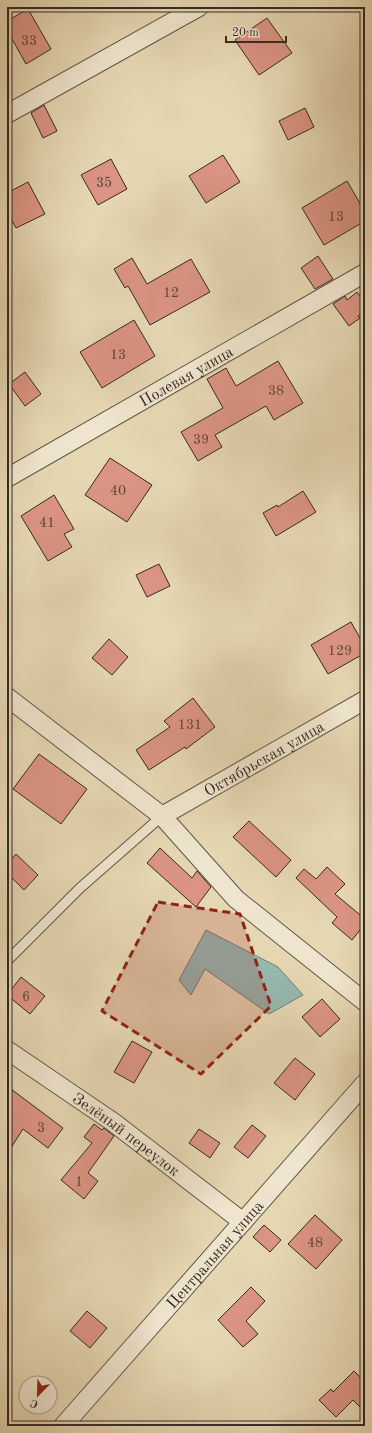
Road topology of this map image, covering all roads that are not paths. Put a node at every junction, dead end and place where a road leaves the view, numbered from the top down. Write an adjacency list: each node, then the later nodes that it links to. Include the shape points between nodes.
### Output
1 (199, 7): 2 (street)
2 (7, 114)
3 (365, 273): 4 (street, Полевая улица)
4 (7, 478)
5 (7, 697): 7 (street)
6 (365, 700): 7 (street, Октябрьская улица)
7 (162, 816): 8 (lane, via 80,888); 9 (street, via 236,899)
8 (7, 961)
9 (365, 1002)
10 (7, 1050): 12 (street, Зелёный переулок, via 113,1122)
11 (365, 1083): 12 (street, Центральная улица)
12 (243, 1222): 13 (street, Центральная улица)
13 (63, 1426)

